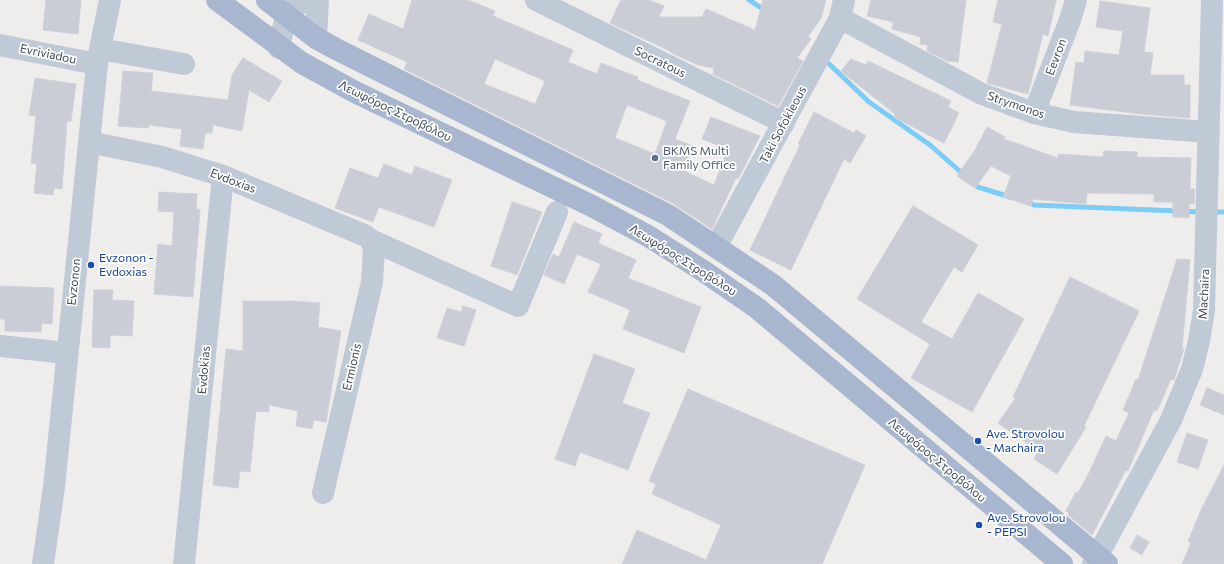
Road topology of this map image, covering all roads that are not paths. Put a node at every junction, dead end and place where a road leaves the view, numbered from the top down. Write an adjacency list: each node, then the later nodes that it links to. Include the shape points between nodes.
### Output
1 (110, 0): 14 (street, Evzonon)
2 (217, 0): 13 (main road, Λεωφόρος Στροβόλου)
3 (267, 0): 10 (main road)
4 (304, 0): 10 (street)
5 (318, 0): 11 (street)
6 (536, 0): 17 (street, Socratous)
7 (1076, 0): 16 (street, Eevron)
8 (1212, 0): 18 (street, Machaira)
9 (842, 9): 16 (street, Strymonos, via 982,94); 17 (street, Taki Sofokleous)
10 (286, 15): 11 (main road); 13 (street)
11 (316, 38): 23 (main road, via 668,215)
12 (0, 45): 14 (street, Evriviadou)
13 (279, 48): 30 (main road, Λεωφόρος Στροβόλου, via 355,92 592,206 648,236 702,270 757,308)
14 (98, 57): 15 (street, Evriviadou); 19 (street, Evzonon)
15 (184, 64)
16 (1034, 113): 18 (street, Strymonos, via 1074,122)
17 (784, 123): 23 (street, Taki Sofokleous)
18 (1210, 132): 27 (street, Machaira, via 1204,310 1192,369 1171,420)
19 (89, 142): 20 (street, Evdoxias, via 162,157); 25 (street, Evzonon)
20 (223, 176): 22 (street, Evdoxias); 29 (street, Evdokias)
21 (557, 212): 22 (street, Evdoxias, via 518,306)
22 (371, 240): 26 (street, Ermionis, via 374,249 372,282)
23 (716, 247): 27 (main road, via 773,285)
24 (0, 346): 25 (street)
25 (67, 353): 28 (street, Evzonon, via 54,487)
26 (322, 493)
27 (1099, 562)
28 (42, 564)
29 (184, 564)
30 (1062, 564)

